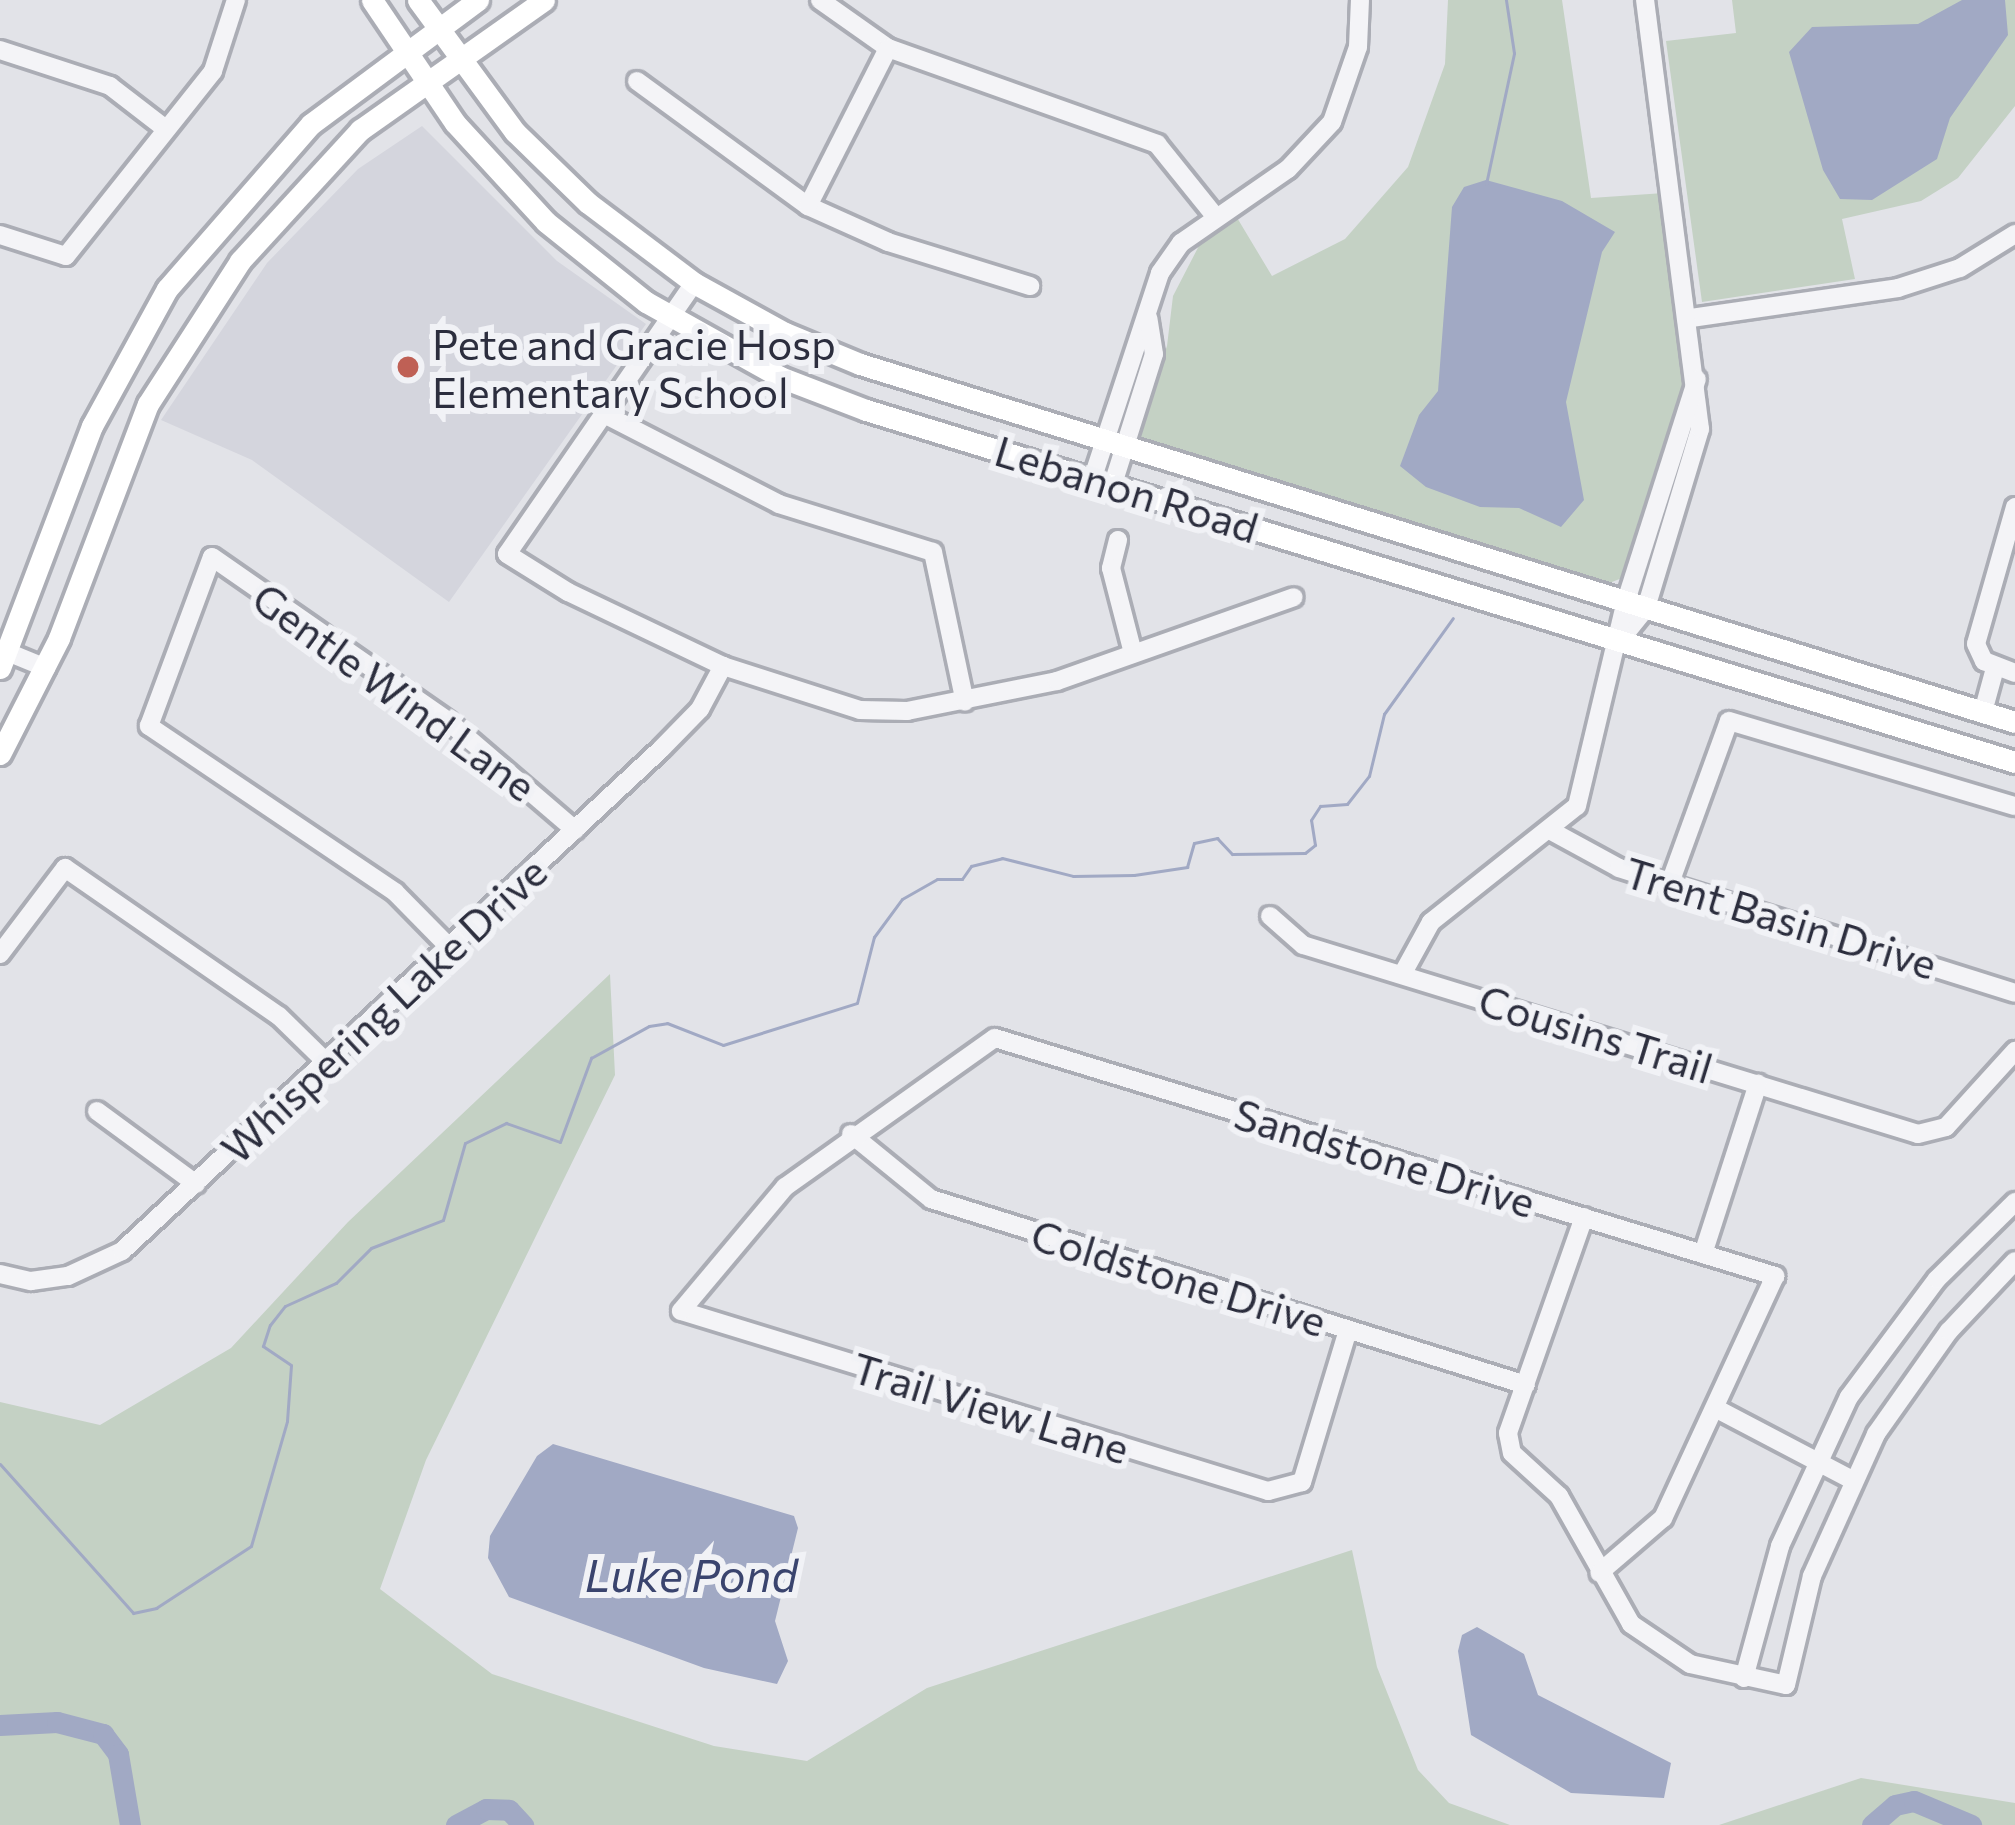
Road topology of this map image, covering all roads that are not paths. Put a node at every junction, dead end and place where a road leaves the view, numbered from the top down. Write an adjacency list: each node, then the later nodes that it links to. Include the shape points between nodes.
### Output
1 (236, 0): 16 (street, via 220,59)
2 (372, 0): 12 (main road, Lebanon Road)
3 (418, 0): 9 (main road, Lebanon Road)
4 (478, 0): 9 (main road)
5 (544, 0): 13 (main road)
6 (820, 0): 10 (street)
7 (1360, 0): 18 (street, via 1358,46 1332,122 1288,169)
8 (1645, 0): 26 (street)
9 (436, 31): 12 (main road); 13 (main road, Lebanon Road)
10 (888, 48): 17 (street); 18 (street, via 1128,128 1179,161)
11 (0, 50): 16 (street, via 110,86)
12 (405, 53): 15 (main road, Lebanon Road); 21 (main road, via 311,124)
13 (457, 61): 15 (main road); 22 (main road, Lebanon Road, via 568,185)
14 (637, 82): 17 (street)
15 (424, 83): 24 (main road, via 321,165); 25 (main road, Lebanon Road, via 546,222)
16 (163, 127): 20 (street, via 67,256)
17 (808, 206): 23 (street, via 888,242)
18 (1214, 215): 30 (street, via 1160,273 1148,318 1154,354)
19 (2015, 234): 26 (street, via 1960,268 1898,288)
20 (0, 235)
21 (187, 262): 24 (main road); 27 (main road)
22 (694, 283): 25 (street); 30 (main road, Lebanon Road, via 860,364)
23 (1030, 286)
24 (220, 289): 28 (main road)
25 (670, 317): 29 (street); 31 (main road, Lebanon Road, via 822,395)
26 (1690, 318): 35 (street, via 1697,379)
27 (119, 372): 28 (main road); 38 (main road)
28 (155, 391): 40 (main road)
29 (604, 414): 39 (street, via 507,554); 43 (street, via 779,504 933,553)
30 (1115, 442): 31 (street); 35 (main road, Lebanon Road)
31 (1103, 480): 36 (main road, Lebanon Road)
32 (2015, 507): 41 (street, via 1976,644)
33 (1118, 540): 37 (street, via 1111,568)
34 (1294, 597): 37 (street)
35 (1636, 604): 36 (street); 44 (main road, Lebanon Road)
36 (1622, 639): 46 (main road, Lebanon Road); 51 (street, via 1585,791)
37 (1133, 653): 43 (street)
38 (3, 656): 40 (street)
39 (723, 666): 43 (street, via 860,710); 50 (street, Whispering Lake Drive, via 700,710)
40 (46, 668): 47 (main road)
41 (1995, 668): 42 (street); 44 (street)
42 (2015, 674)
43 (965, 702)
44 (1983, 712): 45 (main road, Lebanon Road); 46 (main road)
45 (2015, 722)
46 (1974, 750): 48 (main road, Lebanon Road)
47 (0, 754)
48 (2015, 762)
49 (2015, 806): 52 (street, via 1729,722)
50 (575, 830): 54 (street, Whispering Lake Drive); 54 (street, Gentle Wind Lane, via 490,753 212,557 149,726 395,892)
51 (1553, 832): 52 (street, Trent Basin Drive, via 1595,858); 56 (street, via 1431,922)
52 (1670, 883): 57 (street, Trent Basin Drive)
53 (1270, 916): 56 (street, Cousins Trail, via 1294,941)
54 (450, 948): 59 (street, Whispering Lake Drive)
55 (0, 953): 59 (street, via 65,868 279,1016)
56 (1403, 973): 60 (street, Cousins Trail)
57 (2015, 992)
58 (2015, 1051): 60 (street, Cousins Trail, via 1931,1135)
59 (327, 1063): 63 (street, Whispering Lake Drive)
60 (1758, 1084): 66 (street)
61 (97, 1111): 63 (street)
62 (851, 1134): 65 (street, Sandstone Drive, via 995,1038); 69 (street, Coldstone Drive, via 931,1199); 69 (street, Trail View Lane, via 785,1186 681,1311 1268,1491 1301,1482)
63 (196, 1184): 68 (street, Whispering Lake Drive, via 98,1265 31,1281)
64 (2010, 1215): 72 (street, via 1869,1366)
65 (1585, 1217): 66 (street, Sandstone Drive); 70 (street)
66 (1703, 1254): 71 (street, Sandstone Drive, via 1775,1276)
67 (2015, 1261): 73 (street, via 1896,1400)
68 (0, 1274)
69 (1348, 1330): 70 (street, Coldstone Drive)
70 (1526, 1385): 74 (street, via 1508,1432 1512,1454 1559,1496)
71 (1714, 1408): 72 (street); 74 (street, via 1663,1518)
72 (1816, 1461): 73 (street); 75 (street, via 1780,1546)
73 (1852, 1480): 75 (street, via 1812,1576 1786,1685)
74 (1599, 1573): 75 (street, via 1631,1624 1665,1651)
75 (1744, 1678)

